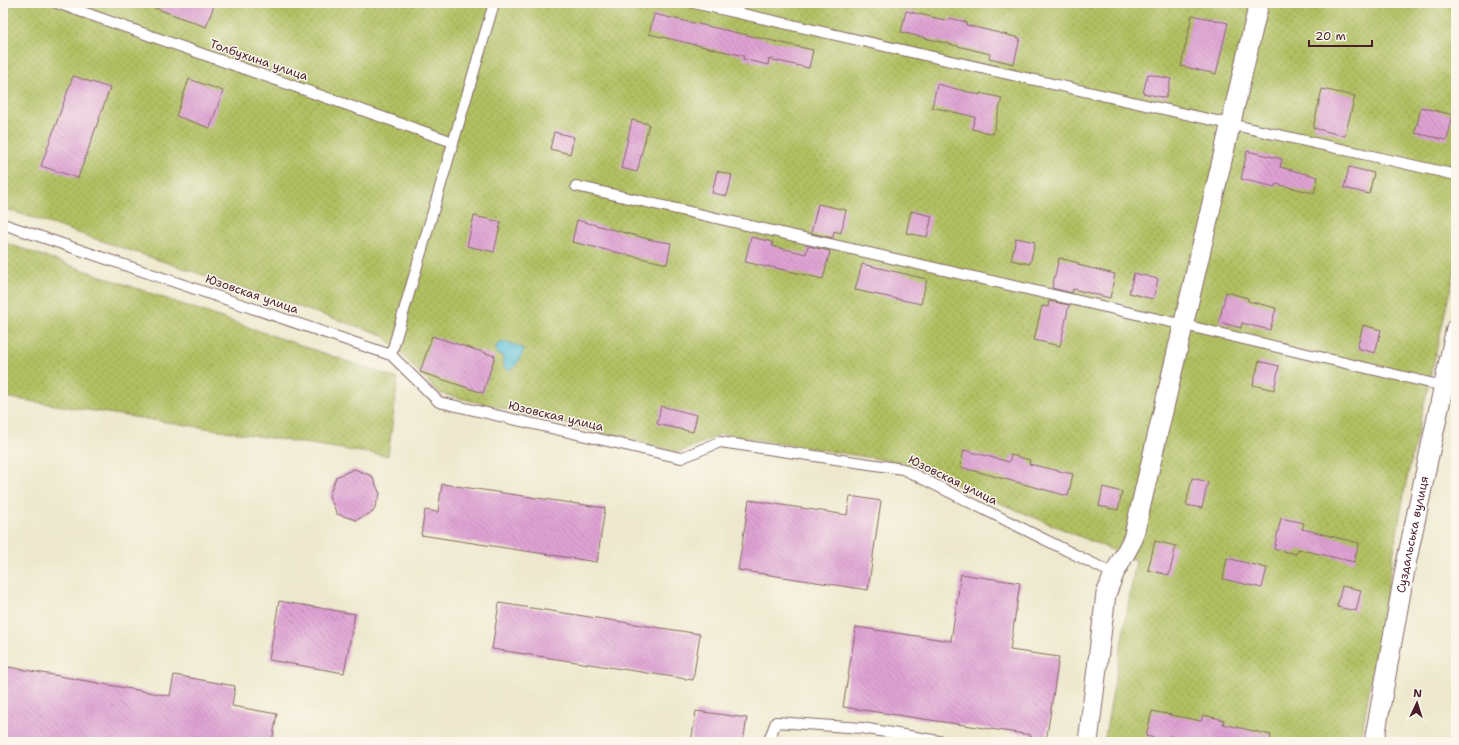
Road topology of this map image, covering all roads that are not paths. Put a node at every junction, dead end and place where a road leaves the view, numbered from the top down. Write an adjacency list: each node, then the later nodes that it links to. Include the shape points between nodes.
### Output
1 (57, 3): 6 (lane, Толбухина улица)
2 (494, 3): 6 (lane)
3 (694, 3): 5 (lane)
4 (1259, 3): 5 (street)
5 (1230, 124): 7 (lane); 10 (street)
6 (454, 142): 12 (lane)
7 (1456, 175)
8 (576, 186): 10 (lane)
9 (3, 224): 12 (lane, Юзовская улица)
10 (1184, 325): 13 (lane); 14 (street, via 1132,539)
11 (1456, 328): 13 (street, Суздальська вулиця)
12 (391, 355): 14 (lane, Юзовская улица, via 439,402 681,458 720,442 903,469)
13 (1443, 386): 18 (street, Суздальська вулиця, via 1406,564)
14 (1114, 574): 17 (street, via 1106,594)
15 (768, 742): 16 (lane, via 776,722 862,728)
16 (945, 742)
17 (1088, 742)
18 (1374, 742)

